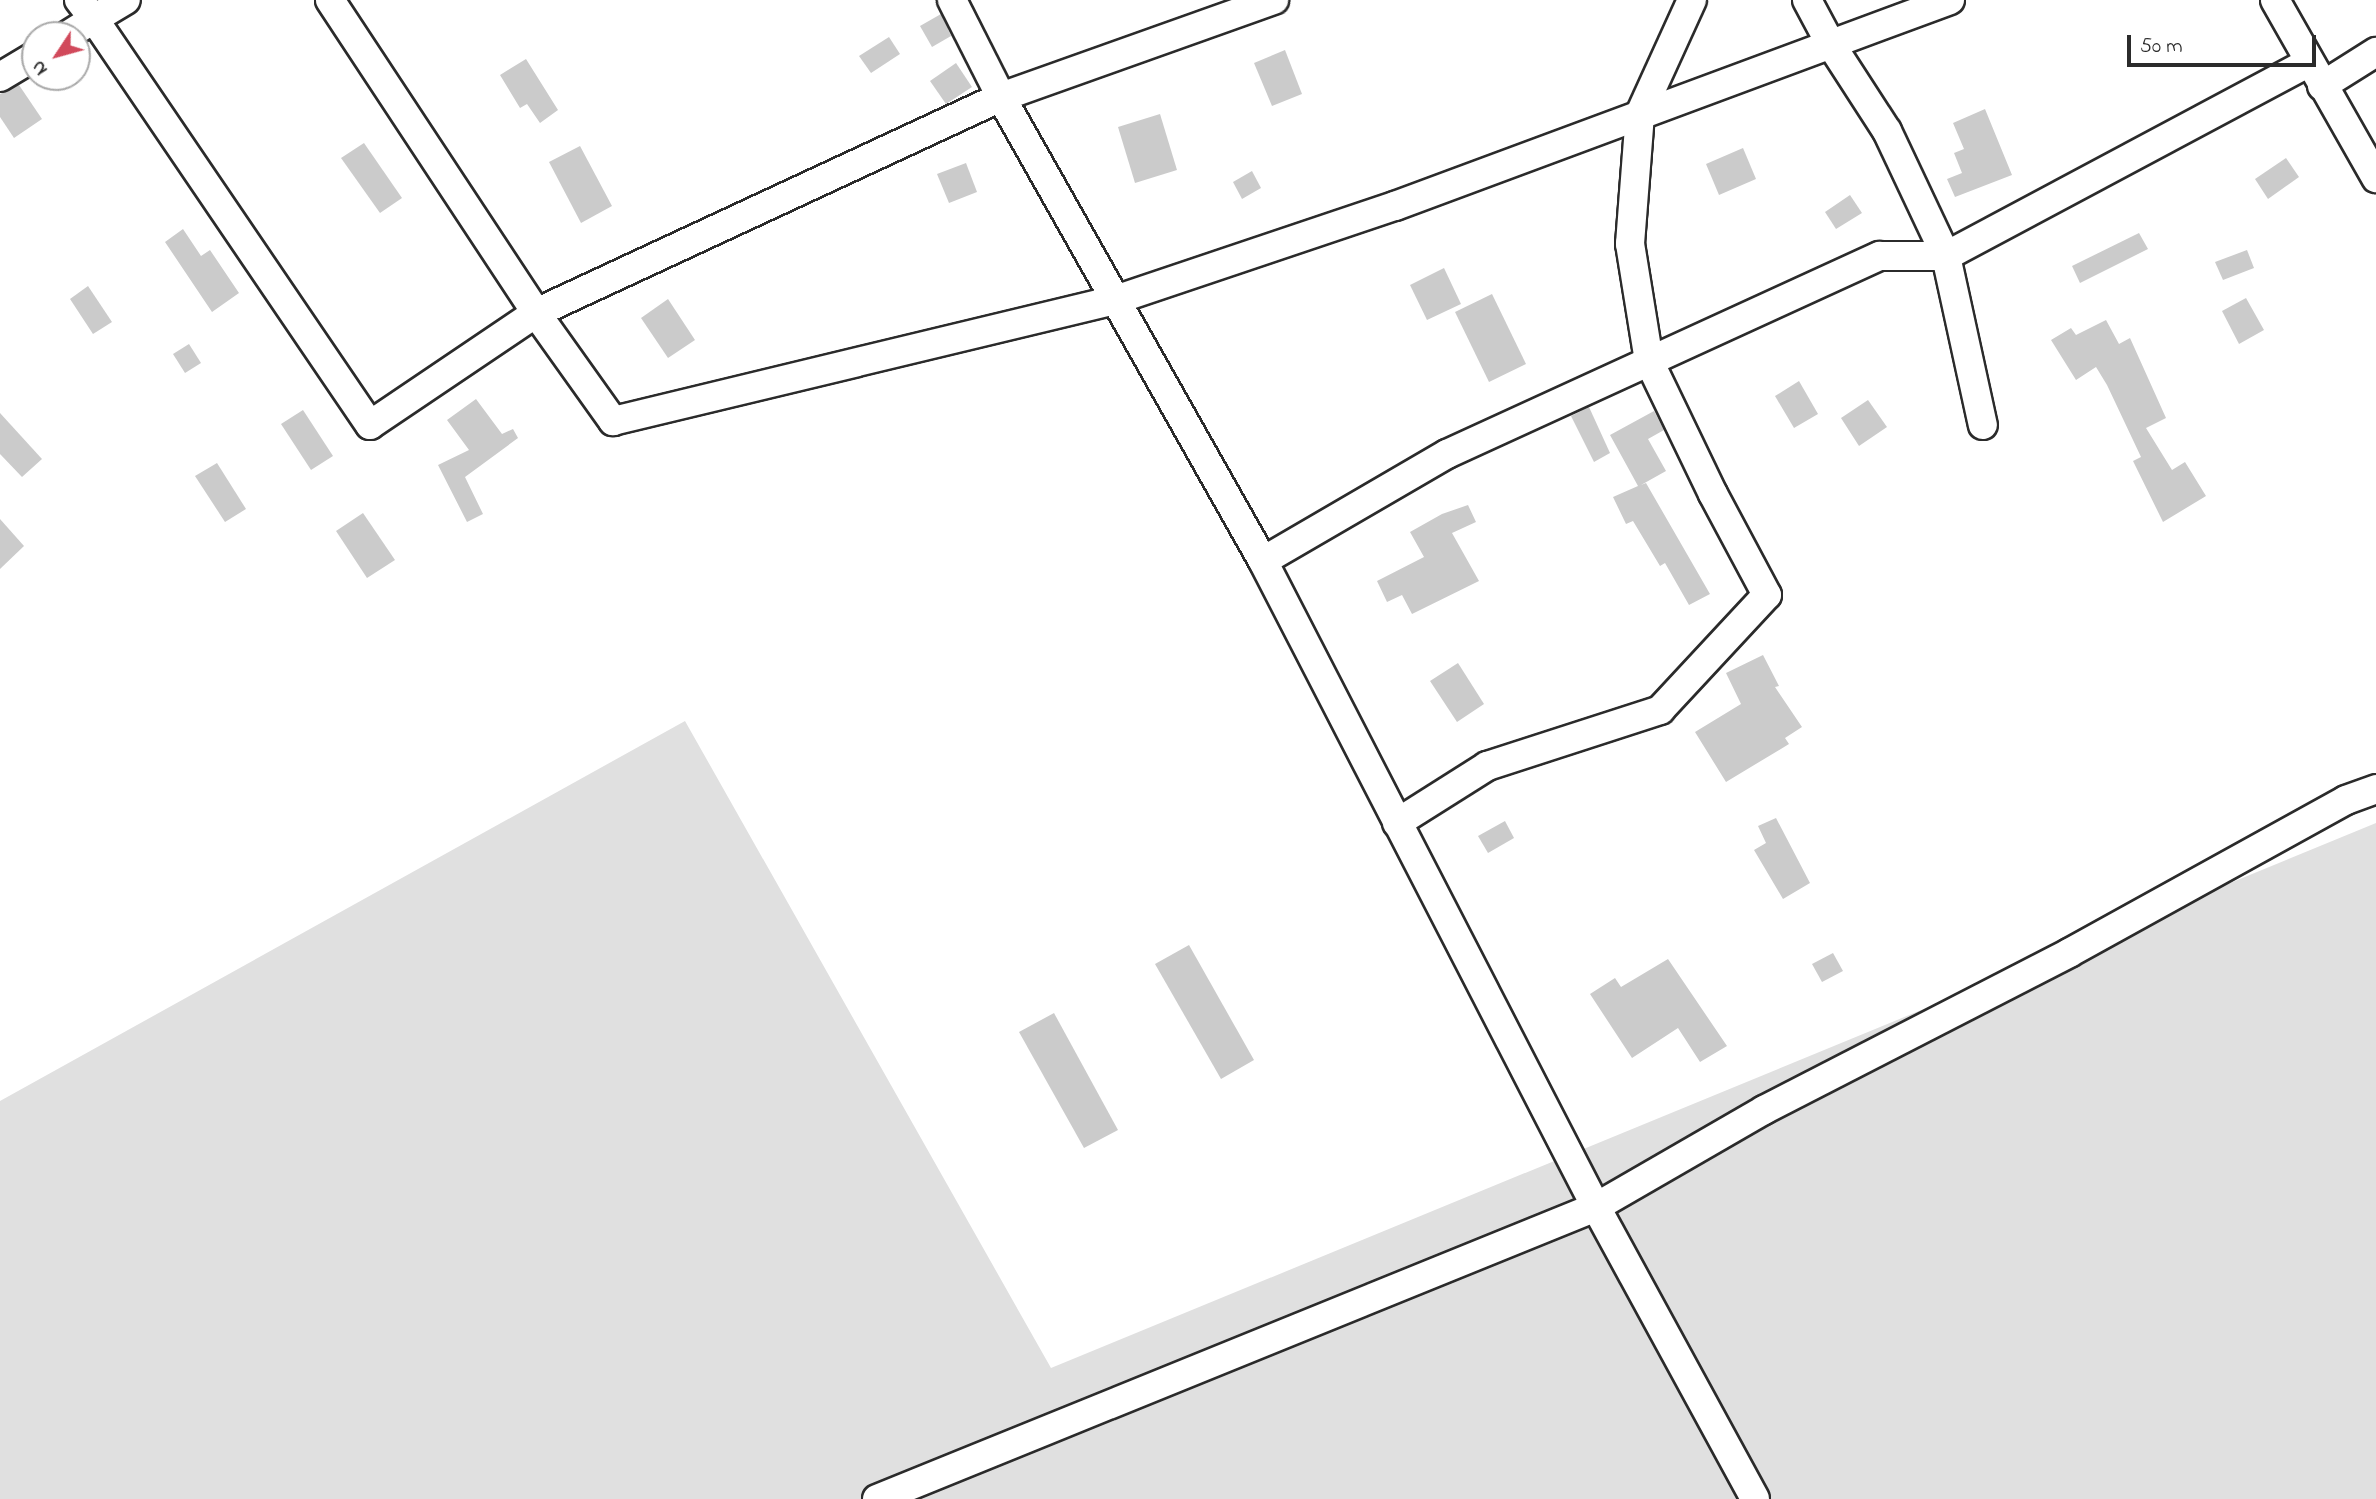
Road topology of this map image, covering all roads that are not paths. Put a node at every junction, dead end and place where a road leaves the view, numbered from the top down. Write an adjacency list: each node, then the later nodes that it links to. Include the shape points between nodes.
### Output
1 (126, 0): 9 (street)
2 (330, 0): 20 (street)
3 (952, 0): 15 (street)
4 (1273, 0): 15 (street)
5 (1692, 0): 16 (street)
6 (1807, 0): 10 (street)
7 (1950, 0): 10 (street)
8 (2275, 0): 13 (street)
9 (86, 9): 20 (street, via 370,425)
10 (1830, 43): 16 (street); 18 (street, via 1887,131)
11 (2376, 52): 13 (street)
12 (21, 65): 14 (street)
13 (2315, 75): 17 (street); 18 (street)
14 (0, 78)
15 (1001, 97): 19 (street); 20 (street)
16 (1640, 114): 19 (street, via 1395,206); 21 (street, via 1630,244)
17 (2376, 178)
18 (1946, 256): 21 (street, via 1880,256); 22 (street)
19 (1115, 300): 20 (street, via 613,421); 23 (street)
20 (536, 313)
21 (1649, 361): 23 (street, via 1447,454); 25 (street, via 1767,595 1660,710 1487,766)
22 (1983, 425)
23 (1263, 561): 25 (street)
24 (2376, 789): 26 (street, via 2346,800 2069,954 1764,1110)
25 (1397, 823): 26 (street)
26 (1596, 1207): 27 (street); 28 (street)
27 (877, 1499)
28 (1755, 1499)

